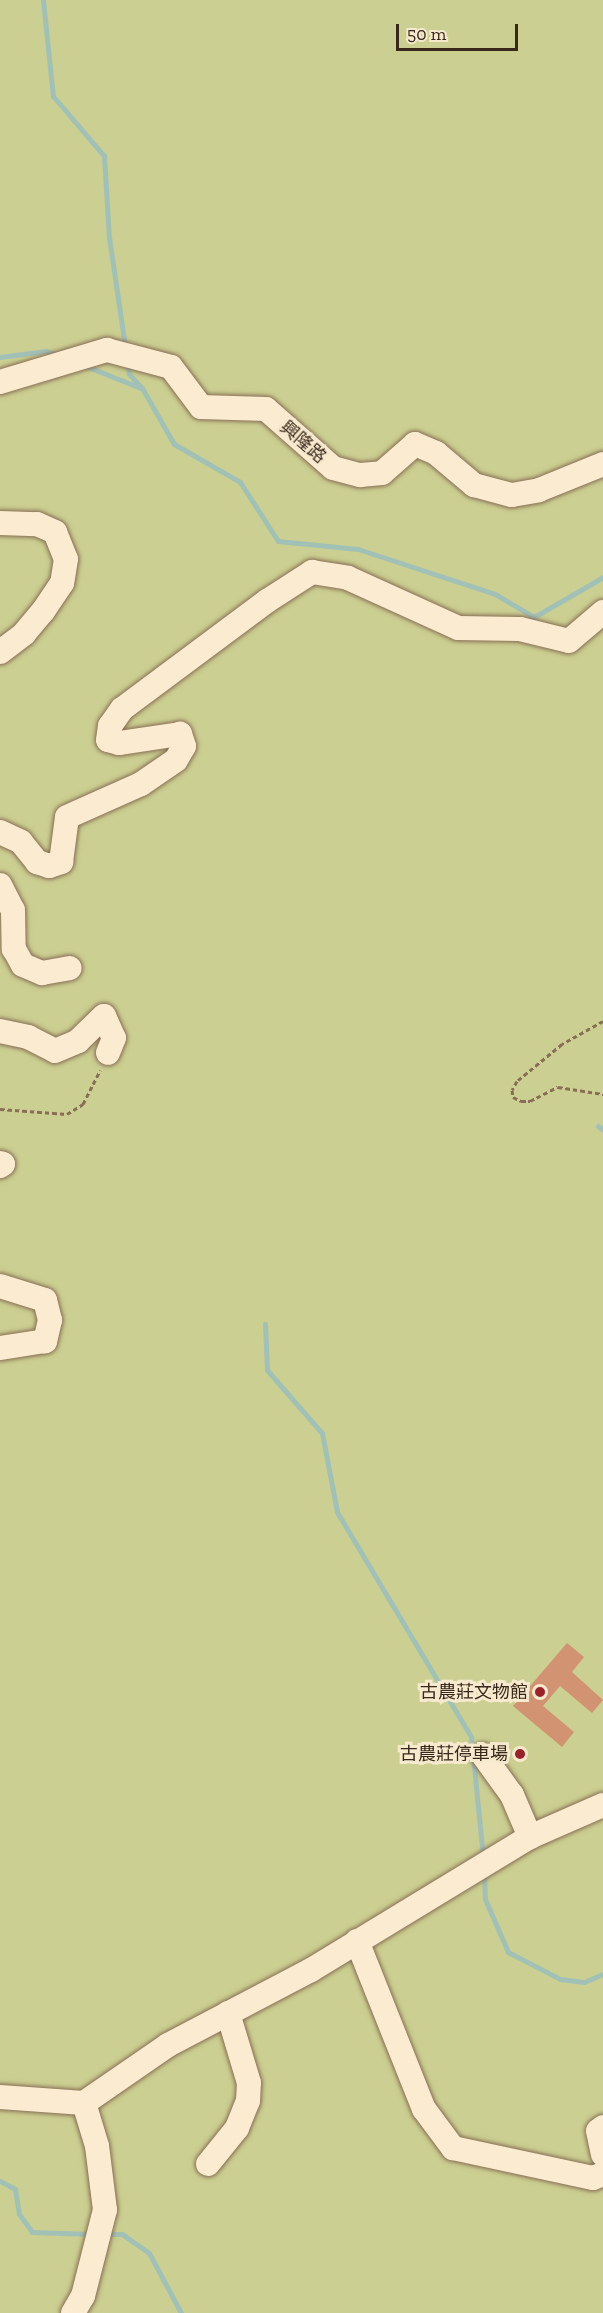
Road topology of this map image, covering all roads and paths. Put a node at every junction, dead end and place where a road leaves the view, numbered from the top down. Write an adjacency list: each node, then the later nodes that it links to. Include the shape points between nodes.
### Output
1 (0, 382): 2 (street, 興隆路, via 107,350 138,355 171,367 201,407 266,409 333,468 360,475 382,473 415,444 436,453 474,485 512,495 539,490)
2 (603, 464)
3 (0, 523): 5 (street, via 37,524 55,532 66,560 63,583 43,611 24,634)
4 (603, 612): 6 (street, via 569,641 520,628 458,628 348,578 312,572 122,709 110,726 108,740 119,743 180,734 184,746 176,759 141,784 67,816 61,862 49,866 37,862 21,842)
5 (0, 652)
6 (0, 832)
7 (0, 885): 8 (street, via 13,910 14,949 23,965 42,973)
8 (69, 968)
9 (603, 1021): 12 (path, via 562,1044 517,1081 512,1090 513,1097 521,1101 530,1101 558,1087)
10 (0, 1031): 11 (street, via 27,1037 55,1050 78,1041 104,1016 114,1038)
11 (108, 1053): 13 (path, via 83,1104 67,1114)
12 (603, 1094)
13 (0, 1109)
14 (0, 1286): 15 (street, via 45,1300 50,1320 45,1341)
15 (0, 1348)
16 (483, 1755): 18 (street, via 513,1795)
17 (603, 1805): 18 (street)
18 (530, 1837): 19 (street)
19 (357, 1941): 20 (street); 26 (street, via 424,2109 453,2148 592,2178)
20 (228, 2013): 22 (street, via 168,2045); 25 (street, via 249,2083 248,2101 237,2128)
21 (0, 2097): 22 (street)
22 (84, 2103): 27 (street, via 98,2146 105,2210 83,2296)
23 (603, 2127): 24 (street, via 598,2131)
24 (603, 2154)
25 (208, 2164)
26 (603, 2174)
27 (73, 2313)

